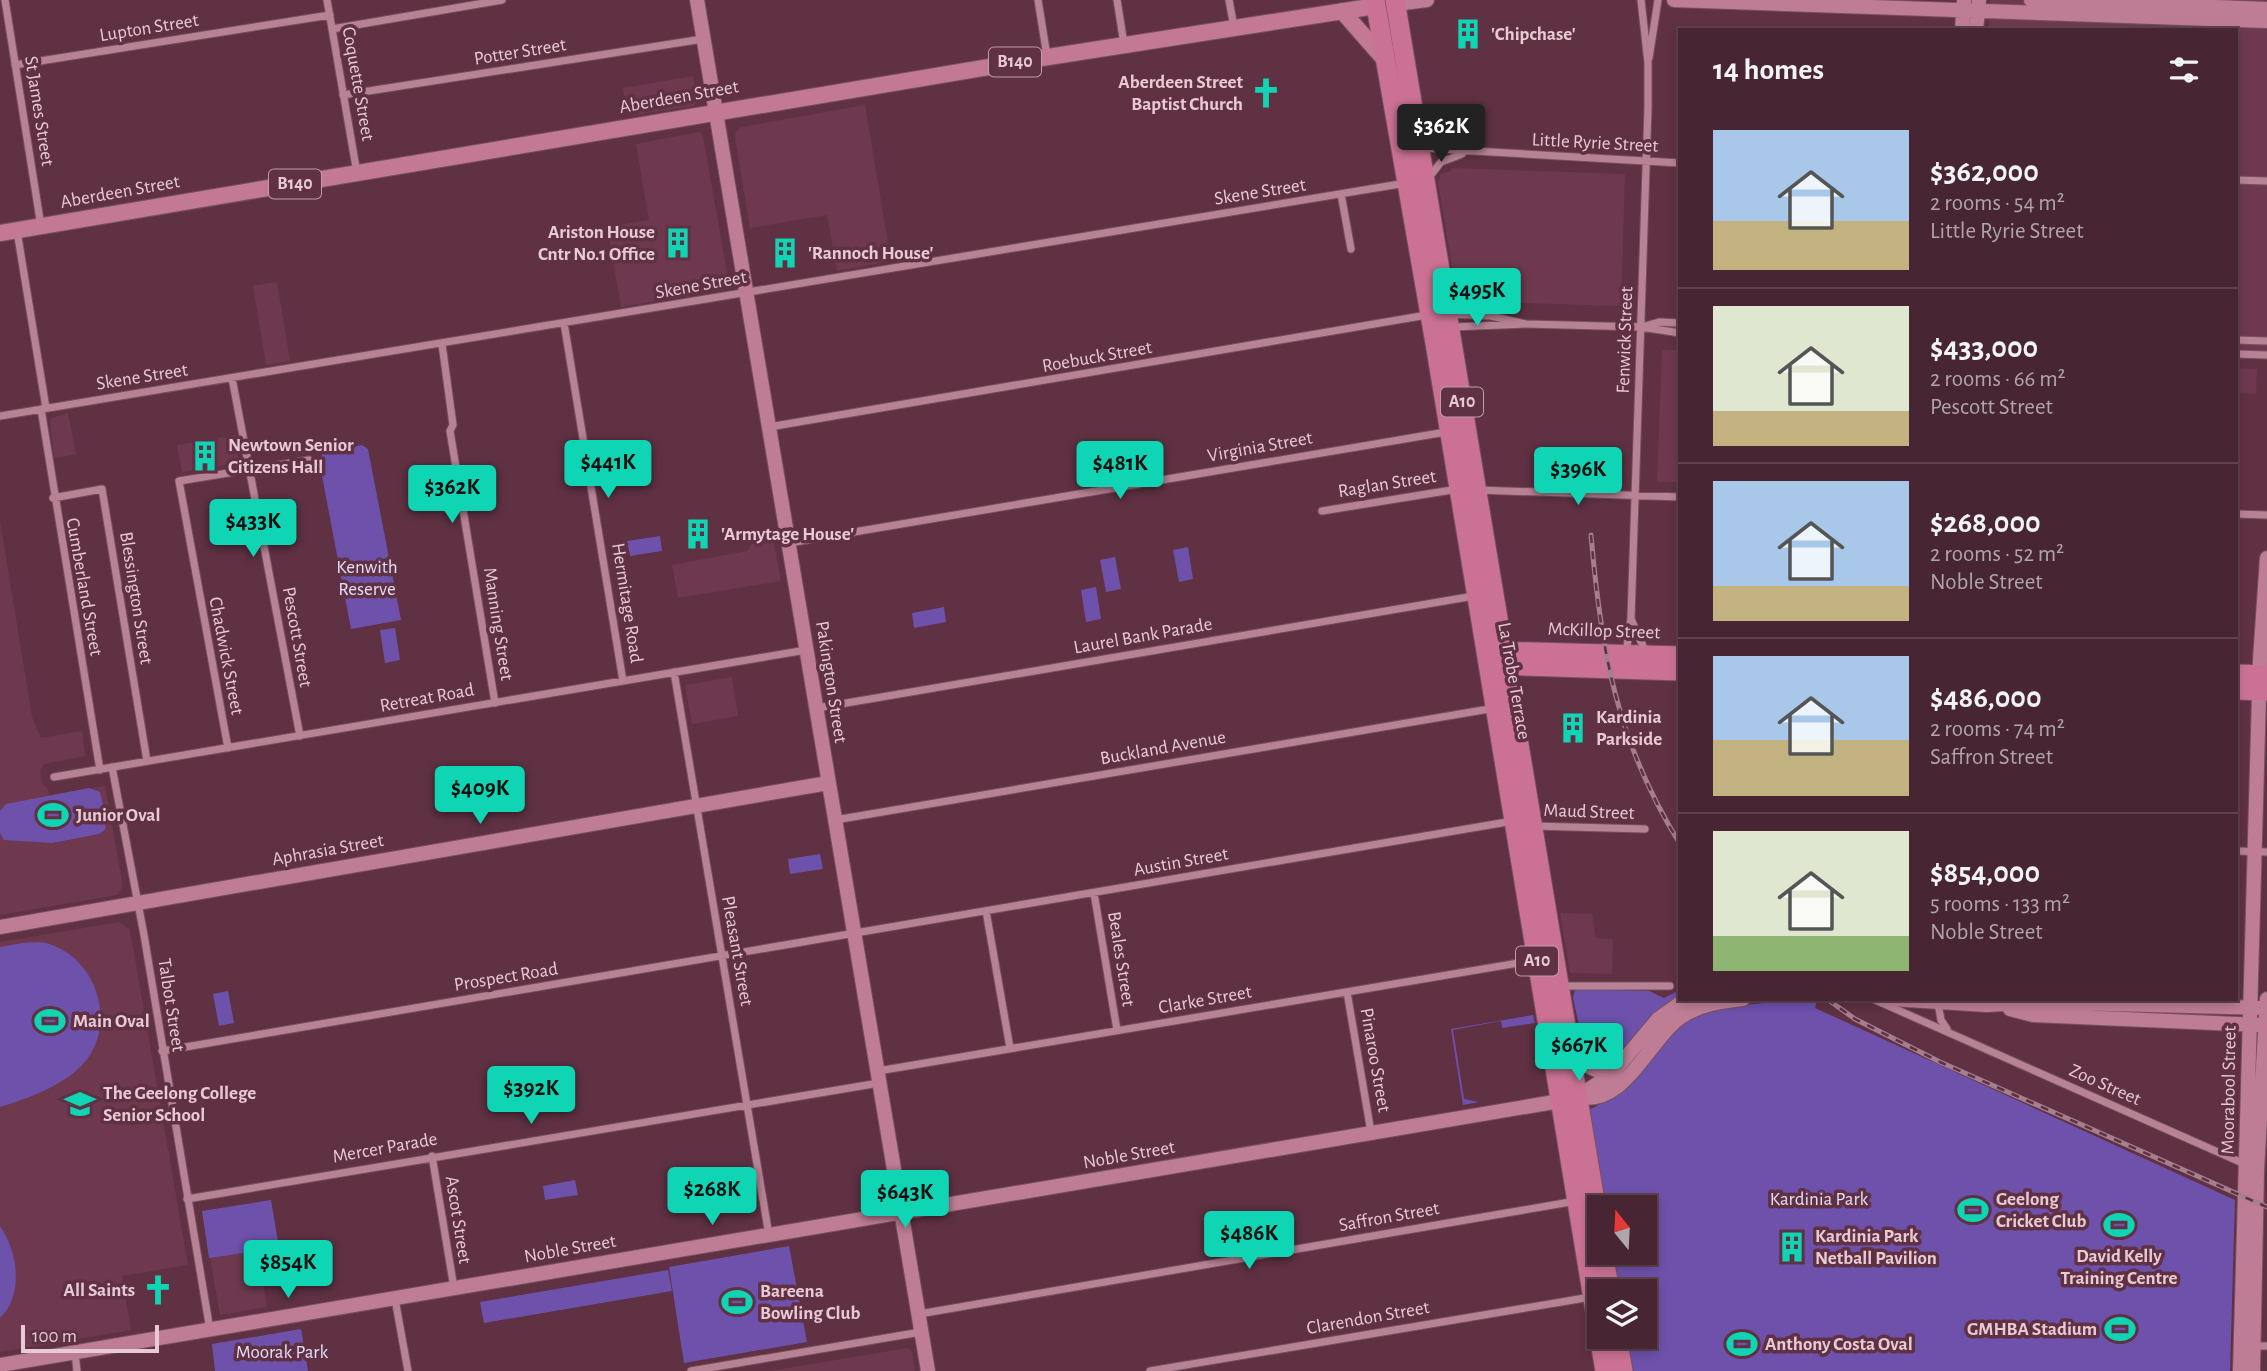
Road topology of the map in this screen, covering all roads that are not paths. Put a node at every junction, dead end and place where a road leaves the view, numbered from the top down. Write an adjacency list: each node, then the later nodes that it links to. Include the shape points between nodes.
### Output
1 (5, 0): 29 (street, St James Street)
2 (327, 0): 18 (street, Coquette Street)
3 (502, 0): 23 (street)
4 (697, 0): 24 (street, Pakington Street)
5 (1038, 0): 26 (street)
6 (1117, 0): 25 (street)
7 (1229, 0): 20 (street)
8 (1427, 0): 14 (street)
9 (1641, 0): 28 (street, Fenwick Street)
10 (1658, 0): 28 (street, Fenwick Street)
11 (1674, 0): 15 (street)
12 (2031, 0): 13 (street)
13 (2118, 1): 16 (street)
14 (1381, 3): 17 (main road, Aberdeen Street / B140); 27 (highway, La Trobe Terrace / A10); 32 (highway, La Trobe Terrace / A10)
15 (1971, 5): 19 (street); 21 (street); 22 (street)
16 (2267, 9)
17 (1342, 11): 20 (main road, Aberdeen Street / B140); 27 (main road)
18 (330, 15): 23 (street, Coquette Street); 29 (street, Lupton Street)
19 (2267, 21)
20 (1234, 28): 25 (main road, Aberdeen Street / B140)
21 (1963, 28)
22 (1976, 28)
23 (332, 29): 30 (street, Coquette Street)
24 (703, 40): 30 (street, Potter Street); 31 (street, Pakington Street)
25 (1124, 45): 26 (main road, Aberdeen Street / B140)
26 (1048, 57): 31 (main road, Aberdeen Street / B140)
27 (1385, 60): 39 (highway, La Trobe Terrace / A10)
28 (1648, 63): 34 (street, Fenwick Street)
29 (15, 65): 41 (street, St James Street)
30 (343, 95): 36 (street, Coquette Street)
31 (715, 113): 36 (main road, Aberdeen Street / B140); 44 (street, Pakington Street)
32 (1420, 148): 33 (street, Little Ryrie Street); 39 (highway, La Trobe Terrace / A10)
33 (1466, 153): 34 (street, Little Ryrie Street); 39 (street, via 1441,162)
34 (1647, 160): 35 (street, Little Ryrie Street); 49 (street, Fenwick Street)
35 (1678, 163)
36 (357, 173): 41 (main road, Aberdeen Street / B140)
37 (2238, 180): 38 (street)
38 (2267, 181)
39 (1416, 183): 40 (street, Skene Street); 45 (highway, La Trobe Terrace / A10)
40 (1340, 194): 43 (street); 44 (street, Skene Street)
41 (41, 226): 42 (main road, Aberdeen Street / B140)
42 (8, 232): 57 (street, Cumberland Street)
43 (1351, 249)
44 (747, 293): 46 (street, Skene Street); 59 (street, Pakington Street)
45 (1442, 318): 48 (street, via 1491,316); 48 (street, via 1467,328); 59 (street, Roebuck Street, via 1406,318); 60 (highway, La Trobe Terrace / A10); 63 (highway, La Trobe Terrace / A10)
46 (564, 323): 53 (street, Skene Street); 83 (street, Hermitage Road)
47 (1678, 323): 49 (street)
48 (1525, 324): 49 (street)
49 (1641, 327): 50 (street); 64 (street, Fenwick Street)
50 (1678, 333)
51 (2238, 340): 52 (street)
52 (2267, 341)
53 (442, 344): 56 (street, Skene Street); 86 (street, Manning Street, via 453,425 450,431)
54 (2238, 354): 55 (street)
55 (2267, 355)
56 (232, 378): 57 (street, Skene Street); 62 (street, Pescott Street)
57 (43, 408): 58 (street, Skene Street); 66 (street, Cumberland Street)
58 (0, 416)
59 (769, 428): 70 (street, Pakington Street)
60 (1448, 431): 63 (highway, La Trobe Terrace / A10); 70 (street, Virginia Street)
61 (309, 460): 62 (street)
62 (248, 468): 89 (street, Pescott Street); 90 (street, Chadwick Street, via 184,479 178,488)
63 (1467, 489): 64 (street, Raglan Street); 67 (street, Raglan Street); 72 (highway, La Trobe Terrace / A10); 78 (highway, La Trobe Terrace / A10)
64 (1635, 496): 65 (street, Raglan Street); 73 (street, Fenwick Street)
65 (1678, 497)
66 (53, 498): 91 (street, Blessington Street, via 102,489); 93 (street, Cumberland Street)
67 (1322, 511)
68 (2238, 514): 69 (street)
69 (2267, 515)
70 (788, 543): 74 (street, Pakington Street)
71 (2267, 558): 84 (street, Moorabool Street)
72 (1476, 596): 78 (highway, La Trobe Terrace / A10); 87 (street, Laurel Bank Parade)
73 (1631, 618): 75 (street, Fenwick Street); 76 (street, Fenwick Street)
74 (806, 650): 81 (street, Retreat Road); 87 (street, Pakington Street)
75 (1626, 654): 76 (highway, McKillop Street); 78 (highway, McKillop Street); 79 (highway, via 1636,663)
76 (1647, 655): 77 (highway, McKillop Street)
77 (1678, 656)
78 (1496, 658): 80 (highway, McKillop Street); 88 (highway, La Trobe Terrace / A10); 98 (highway, La Trobe Terrace / A10)
79 (1678, 664)
80 (1678, 671)
81 (674, 673): 83 (street, Retreat Road); 96 (street, Pleasant Street)
82 (2238, 675): 84 (highway)
83 (623, 681): 86 (street, Retreat Road)
84 (2263, 683): 85 (highway); 101 (street, Moorabool Street)
85 (2238, 689)
86 (495, 703): 89 (street, Retreat Road)
87 (816, 708): 95 (street, Pakington Street)
88 (1496, 708): 97 (street, Buckland Avenue); 98 (highway, La Trobe Terrace / A10)
89 (300, 736): 90 (street, Retreat Road)
90 (228, 748): 91 (street, Retreat Road)
91 (147, 761): 92 (street, Retreat Road)
92 (112, 767): 93 (street, Retreat Road); 103 (street, Talbot Street)
93 (100, 769): 94 (street, Retreat Road)
94 (54, 777)
95 (828, 783): 96 (street, Aphrasia Street); 97 (street, Pakington Street)
96 (697, 807): 103 (street, Aphrasia Street); 107 (street, Pleasant Street)
97 (835, 820): 106 (street, Pakington Street)
98 (1523, 823): 99 (street, Maud Street); 102 (street, Austin Street); 108 (highway, La Trobe Terrace / A10); 109 (highway, La Trobe Terrace / A10)
99 (1645, 829)
100 (2238, 851): 101 (street)
101 (2260, 852): 117 (street, Moorabool Street)
102 (1094, 893): 104 (street, Austin Street); 122 (street, Beales Street)
103 (137, 903): 105 (street, Aphrasia Street); 126 (street, Talbot Street)
104 (986, 911): 106 (street, Austin Street); 125 (street)
105 (0, 926)
106 (854, 934): 107 (street, Prospect Road); 128 (street, Pakington Street)
107 (722, 955): 126 (street, Prospect Road); 130 (street, Pleasant Street)
108 (1537, 960): 111 (street, Clarke Street); 129 (highway, La Trobe Terrace / A10)
109 (1560, 986): 110 (street); 124 (highway, La Trobe Terrace / A10)
110 (1670, 986)
111 (1347, 992): 122 (street, Clarke Street); 131 (street, Pinaroo Street)
112 (2267, 999): 118 (street, Moorabool Street)
113 (1683, 1001): 127 (street, via 1658,1019)
114 (1730, 1001): 129 (street, Noble Street, via 1709,1004 1671,1025 1614,1089 1592,1099)
115 (1878, 1001): 123 (street, Zoo Street)
116 (1938, 1001): 119 (street, via 2033,1015 2098,1011); 123 (street, via 1941,1020)
117 (2250, 1008): 118 (street); 119 (street); 120 (street, Moorabool Street)
118 (2267, 1008): 121 (street, Moorabool Street)
119 (2178, 1014): 120 (street)
120 (2250, 1024): 121 (street); 133 (street, Moorabool Street)
121 (2267, 1025): 133 (street, Moorabool Street)
122 (1116, 1030): 125 (street, Clarke Street)
123 (1950, 1033): 133 (street, Zoo Street)
124 (1569, 1041): 127 (street, via 1588,1068); 129 (highway, La Trobe Terrace / A10)
125 (1010, 1048): 128 (street, Clarke Street)
126 (162, 1051): 135 (street, Talbot Street)
127 (1615, 1070): 129 (street)
128 (878, 1077): 130 (street, Mercer Parade); 137 (street, Pakington Street)
129 (1568, 1099): 131 (street, Noble Street); 134 (highway, La Trobe Terrace / A10); 136 (highway, La Trobe Terrace / A10)
130 (749, 1104): 132 (street, Mercer Parade); 138 (street, Pleasant Street)
131 (1372, 1134): 137 (street, Noble Street)
132 (432, 1156): 135 (street, Mercer Parade); 140 (street, Ascot Street)
133 (2257, 1170): 146 (street, Moorabool Street)
134 (1591, 1195)
135 (187, 1199): 144 (street, Talbot Street)
136 (1576, 1201): 139 (highway, La Trobe Terrace / A10); 143 (street, Saffron Street)
137 (901, 1213): 138 (street, Noble Street); 143 (street, Pakington Street)
138 (769, 1235): 140 (street, Noble Street)
139 (1597, 1279)
140 (454, 1289): 142 (street, Noble Street)
141 (1587, 1296): 155 (street, Clarendon Street)
142 (395, 1299): 144 (street, Noble Street); 152 (street)
143 (918, 1314): 145 (street, Pakington Street)
144 (210, 1330): 149 (street, Noble Street)
145 (922, 1332): 153 (street); 154 (street, Pakington Street)
146 (2254, 1346): 158 (street, Moorabool Street); 159 (street, Moorabool Street)
147 (1604, 1349): 156 (highway, La Trobe Terrace / A10)
148 (1619, 1349): 157 (highway)
149 (75, 1353): 150 (street, Noble Street); 151 (street)
150 (0, 1365)
151 (77, 1371)
152 (408, 1371)
153 (691, 1371)
154 (928, 1371)
155 (1150, 1371)
156 (1605, 1371)
157 (1623, 1371)
158 (2240, 1371)
159 (2253, 1371)

